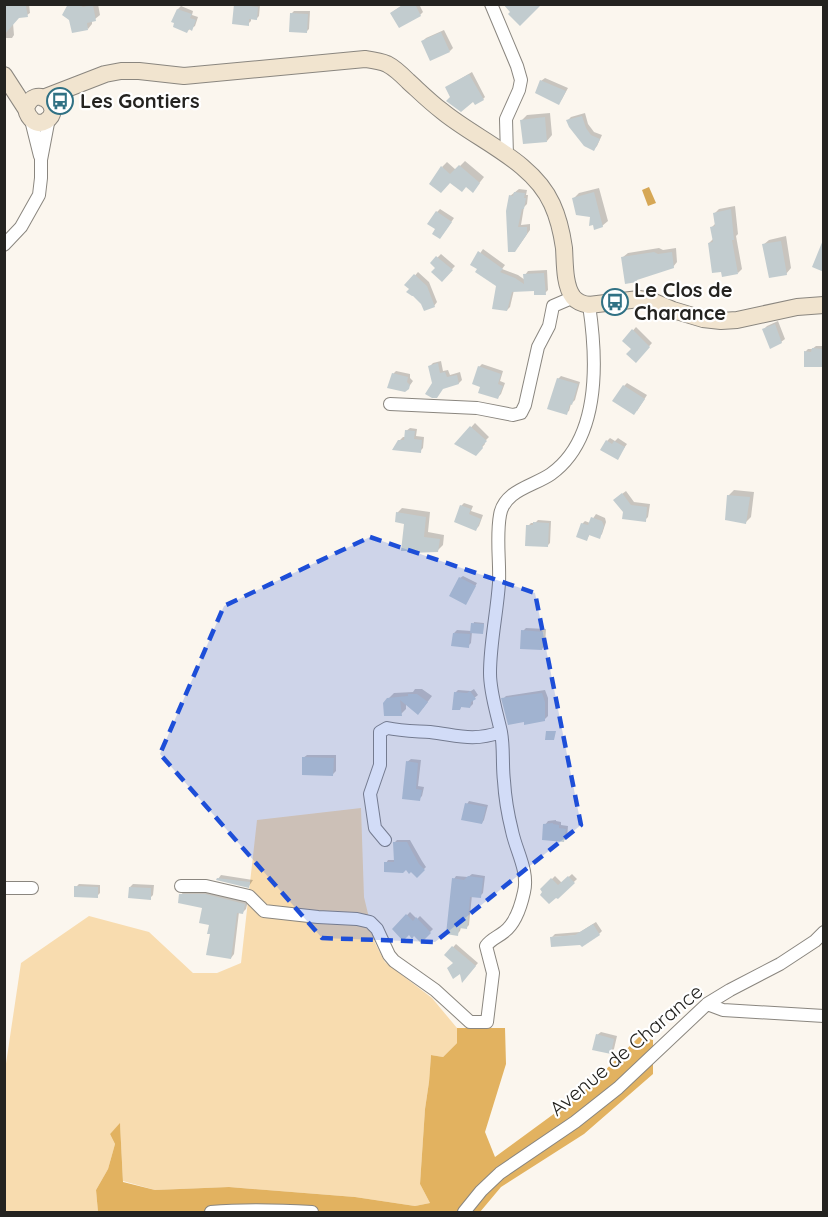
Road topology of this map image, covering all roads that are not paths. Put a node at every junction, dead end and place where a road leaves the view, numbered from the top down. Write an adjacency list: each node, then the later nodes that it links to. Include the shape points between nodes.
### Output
1 (491, 4): 6 (street, via 521,80 506,118)
2 (6, 77): 4 (street)
3 (78, 84): 4 (street); 5 (street); 6 (street, via 121,71 184,76 377,60 388,64 444,112)
4 (33, 106): 5 (street, via 47,99); 7 (street)
5 (54, 111): 7 (street)
6 (507, 156): 9 (street, via 528,172 550,199)
7 (41, 160): 8 (street, via 39,195 21,227)
8 (4, 245)
9 (574, 297): 10 (street); 12 (street, via 553,306 521,413)
10 (589, 304): 11 (street, via 639,299 721,321); 13 (street, via 594,385 575,447 550,475 510,497 500,513 499,582 490,677)
11 (824, 305)
12 (390, 404)
13 (501, 732): 14 (street, via 467,738 387,728 380,732 380,765 370,794 375,828); 15 (street, via 508,811 522,860 525,890 515,919 486,946 493,973 487,1022 470,1022 435,990 394,961 370,922 264,911 249,896 206,886)
14 (385, 840)
15 (181, 886)
16 (4, 888): 17 (street)
17 (32, 888)
18 (824, 932): 19 (street, Avenue de Charance, via 780,964)
19 (707, 1004): 20 (street, via 723,1010); 23 (street, Avenue de Charance, via 618,1088 500,1173)
20 (824, 1016)
21 (211, 1212): 22 (street)
22 (312, 1212)
23 (464, 1212)

